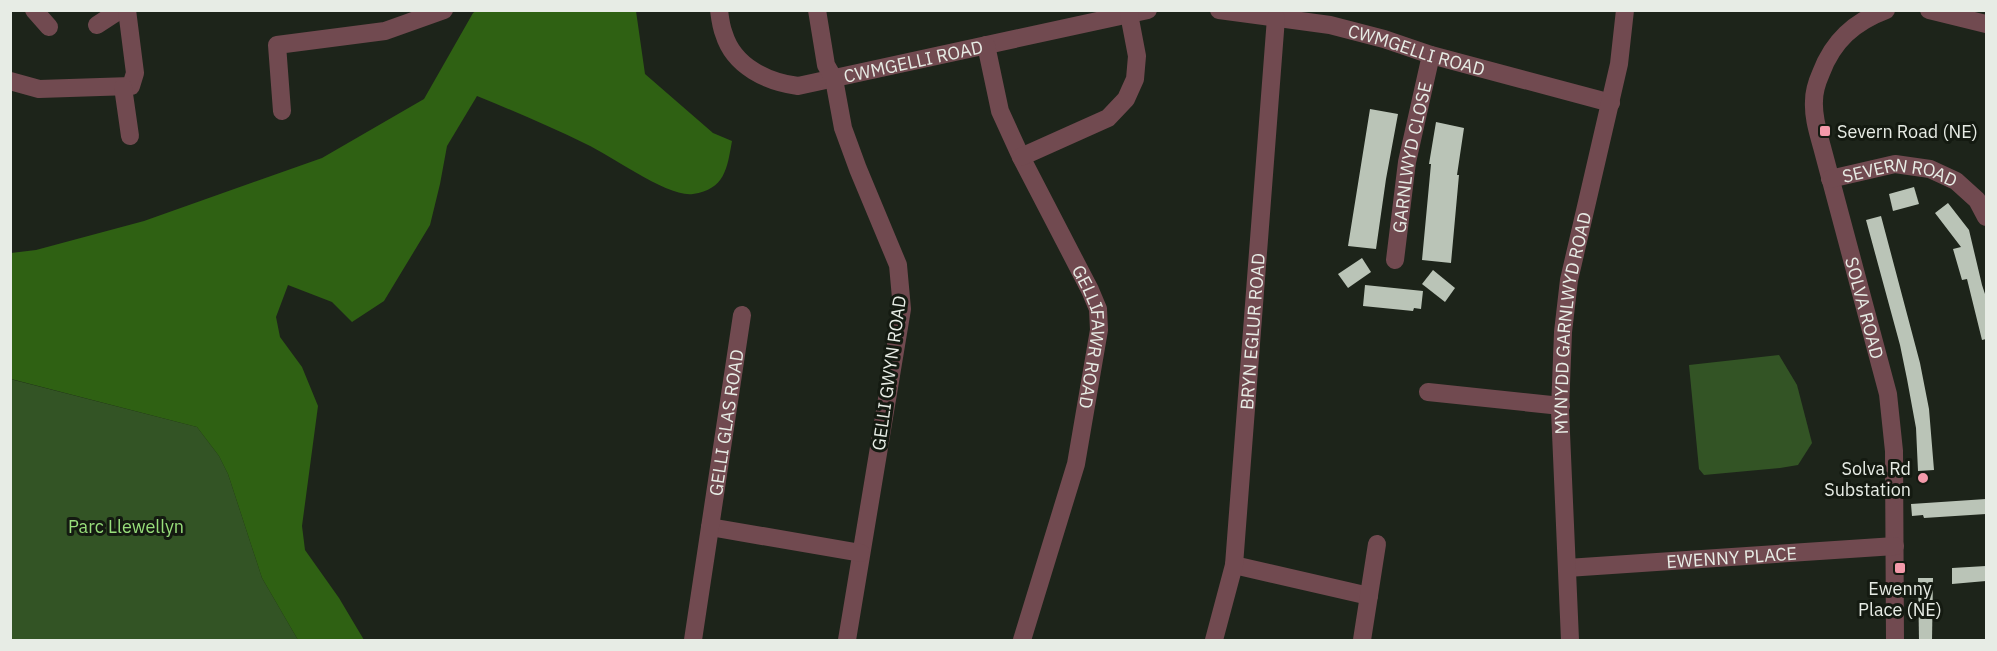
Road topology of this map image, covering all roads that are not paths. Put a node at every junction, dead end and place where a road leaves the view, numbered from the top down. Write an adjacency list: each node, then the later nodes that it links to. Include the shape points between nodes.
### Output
1 (34, 10): 16 (street)
2 (120, 10): 15 (street)
3 (127, 10): 21 (street, via 135,73 131,86)
4 (444, 10): 23 (street, via 385,31 277,45)
5 (719, 10): 19 (street, CWMGELLI ROAD, via 724,36 737,57 756,74 798,86)
6 (817, 10): 19 (street, GELLI GWYN ROAD, via 826,65)
7 (1148, 10): 12 (street, CWMGELLI ROAD)
8 (1219, 10): 13 (street, CWMGELLI ROAD)
9 (1625, 10): 22 (street, MYNYDD GARNLWYD ROAD)
10 (1886, 10): 26 (street, SOLVA ROAD, via 1855,25 1841,37 1816,85 1815,118)
11 (1929, 10): 14 (street)
12 (1129, 14): 17 (street, CWMGELLI ROAD); 25 (street, via 1137,56 1135,79 1126,99 1108,118)
13 (1276, 18): 18 (street, CWMGELLI ROAD, via 1330,25); 36 (street, BRYN EGLUR ROAD)
14 (1986, 24)
15 (96, 25)
16 (49, 27)
17 (986, 45): 19 (street, CWMGELLI ROAD); 25 (street, GELLIFAWR ROAD, via 1000,111)
18 (1431, 55): 22 (street, CWMGELLI ROAD); 28 (street, GARNLWYD CLOSE, via 1407,162)
19 (834, 79): 35 (street, GELLI GWYN ROAD, via 843,128 898,265 901,288 902,309)
20 (10, 81): 21 (street, via 39,89)
21 (123, 87): 24 (street)
22 (1611, 103): 31 (street, MYNYDD GARNLWYD ROAD, via 1569,280)
23 (282, 111)
24 (130, 136)
25 (1021, 157): 41 (street, GELLIFAWR ROAD, via 1090,290 1098,309 1099,330 1076,464)
26 (1830, 178): 27 (street, SEVERN ROAD, via 1895,164 1930,169 1956,181 1977,200); 34 (street, SOLVA ROAD, via 1888,394 1894,451)
27 (1986, 217)
28 (1395, 260)
29 (742, 315): 32 (street, GELLI GLAS ROAD)
30 (1428, 392): 31 (street)
31 (1561, 406): 37 (street, MYNYDD GARNLWYD ROAD)
32 (710, 527): 35 (street); 39 (street, GELLI GLAS ROAD)
33 (1377, 544): 38 (street)
34 (1895, 546): 37 (street, EWENNY PLACE); 45 (street, SOLVA ROAD)
35 (861, 553): 40 (street, GELLI GWYN ROAD)
36 (1234, 564): 38 (street); 42 (street, BRYN EGLUR ROAD)
37 (1568, 568): 44 (street, MYNYDD GARNLWYD ROAD)
38 (1369, 596): 43 (street)
39 (693, 640)
40 (847, 640)
41 (1022, 640)
42 (1214, 640)
43 (1362, 640)
44 (1570, 640)
45 (1895, 640)

